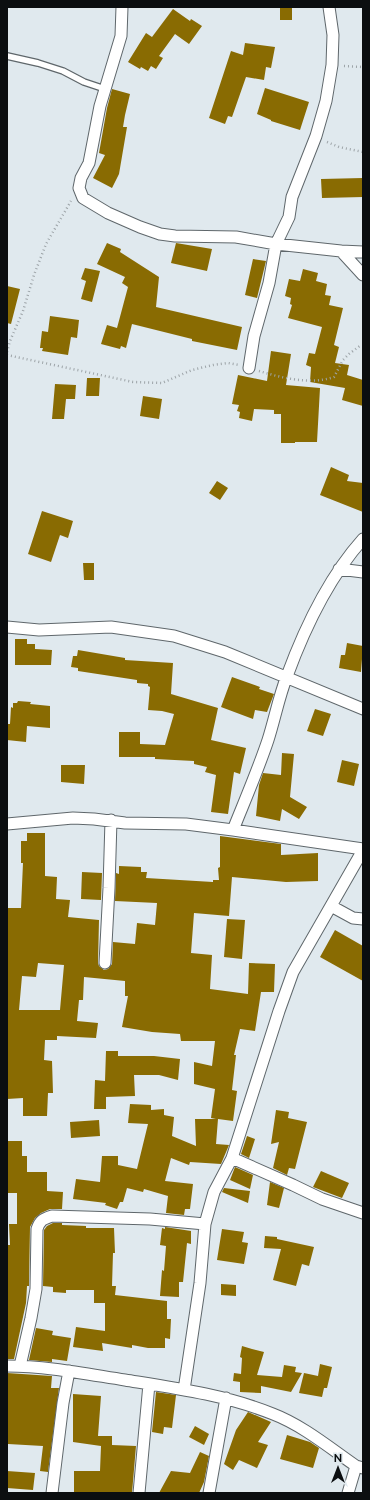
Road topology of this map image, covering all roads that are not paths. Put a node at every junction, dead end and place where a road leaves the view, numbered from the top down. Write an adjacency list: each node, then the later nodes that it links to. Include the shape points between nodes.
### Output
1 (122, 7): 4 (street, via 121,36)
2 (329, 7): 5 (street, via 333,35 332,65 326,101 316,136 292,198 289,218)
3 (7, 56): 4 (lane, via 63,71)
4 (105, 89): 5 (street, via 89,163 81,178 79,188 83,198 92,205 160,234 236,237)
5 (276, 244): 6 (street); 9 (street)
6 (341, 250): 7 (street); 8 (street)
7 (363, 252)
8 (363, 275)
9 (249, 368)
10 (363, 539): 11 (street)
11 (339, 569): 12 (street); 14 (street, via 320,599)
12 (363, 572)
13 (7, 627): 14 (street, via 39,630 110,627 174,636 225,652)
14 (286, 677): 15 (street); 18 (street, via 268,740)
15 (363, 709)
16 (111, 820): 17 (street, via 73,818); 18 (street, via 125,823 186,824); 22 (street)
17 (7, 824)
18 (233, 830): 19 (street)
19 (363, 850): 20 (street)
20 (331, 906): 21 (street, via 353,918); 23 (street, via 293,972)
21 (363, 919)
22 (105, 963)
23 (232, 1158): 24 (street, via 322,1200); 25 (street, via 214,1192)
24 (363, 1213)
25 (205, 1224): 27 (street, via 150,1218 44,1218 37,1230 36,1289); 30 (street, via 200,1283)
26 (7, 1366): 27 (street)
27 (20, 1366): 28 (street)
28 (69, 1371): 29 (street); 33 (street)
29 (149, 1384): 30 (street); 34 (street)
30 (184, 1390): 31 (street)
31 (226, 1398): 32 (street, via 274,1414 309,1433); 35 (street)
32 (359, 1467): 36 (street)
33 (52, 1493)
34 (139, 1493)
35 (209, 1493)
36 (348, 1493)

